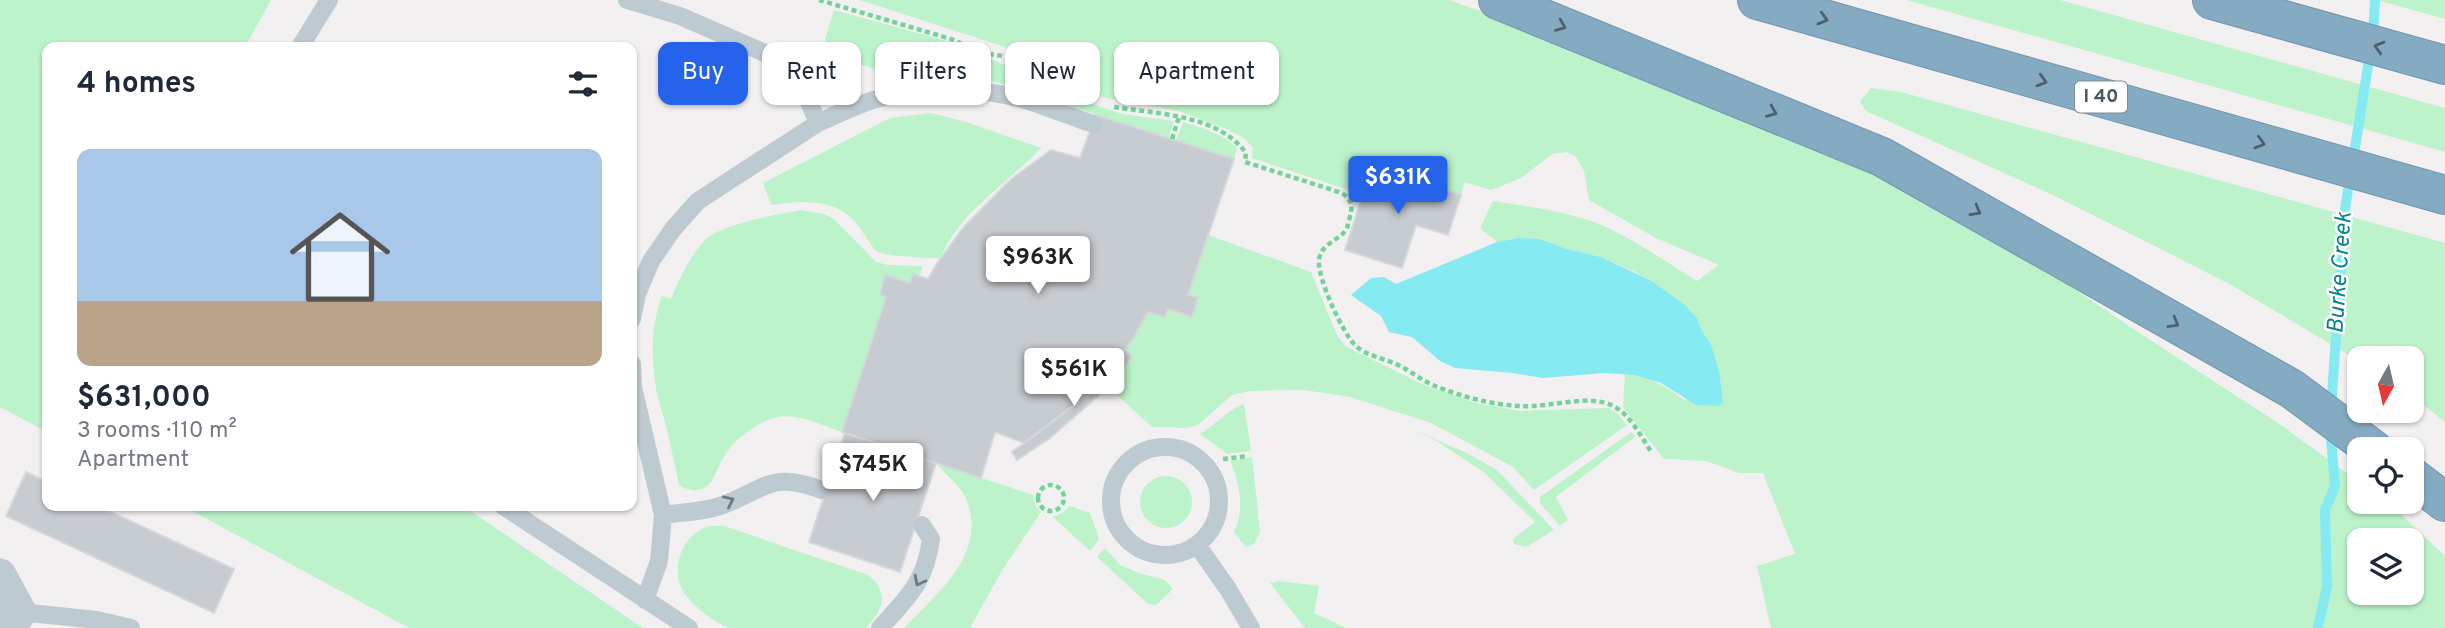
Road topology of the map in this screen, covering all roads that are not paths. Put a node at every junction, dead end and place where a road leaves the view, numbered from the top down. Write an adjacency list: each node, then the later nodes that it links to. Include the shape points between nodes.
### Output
1 (329, 0): 6 (lane)
2 (627, 0): 8 (lane, via 680,16 780,60 806,94)
3 (1498, 0): 13 (highway, one-way to 13, via 1882,158 2292,389)
4 (1757, 0): 10 (highway, I 40, one-way to 10)
5 (2211, 0): 7 (highway, one-way to 5)
6 (303, 42)
7 (2445, 65)
8 (818, 123): 9 (lane, via 892,96 952,91 994,93); 11 (lane, via 698,201 651,261)
9 (1093, 124)
10 (2445, 195)
11 (637, 294)
12 (637, 404): 18 (lane)
13 (2357, 437)
14 (2424, 486): 16 (highway)
15 (822, 490): 18 (lane, one-way to 15, via 721,506 769,482 800,482)
16 (2445, 502)
17 (511, 511): 22 (lane)
18 (663, 515): 22 (lane, via 659,561)
19 (922, 525): 26 (lane, one-way to 26, via 931,539 928,561 916,589)
20 (1196, 545): 20 (lane, via 1213,526 1219,509 1210,471 1179,449 1160,447 1136,456 1114,483 1112,512 1119,529 1131,543 1161,555); 27 (lane)
21 (0, 575): 23 (street)
22 (645, 600): 25 (lane)
23 (10, 620): 24 (lane, via 97,620)
24 (131, 628)
25 (689, 628)
26 (880, 628)
27 (1251, 628)

